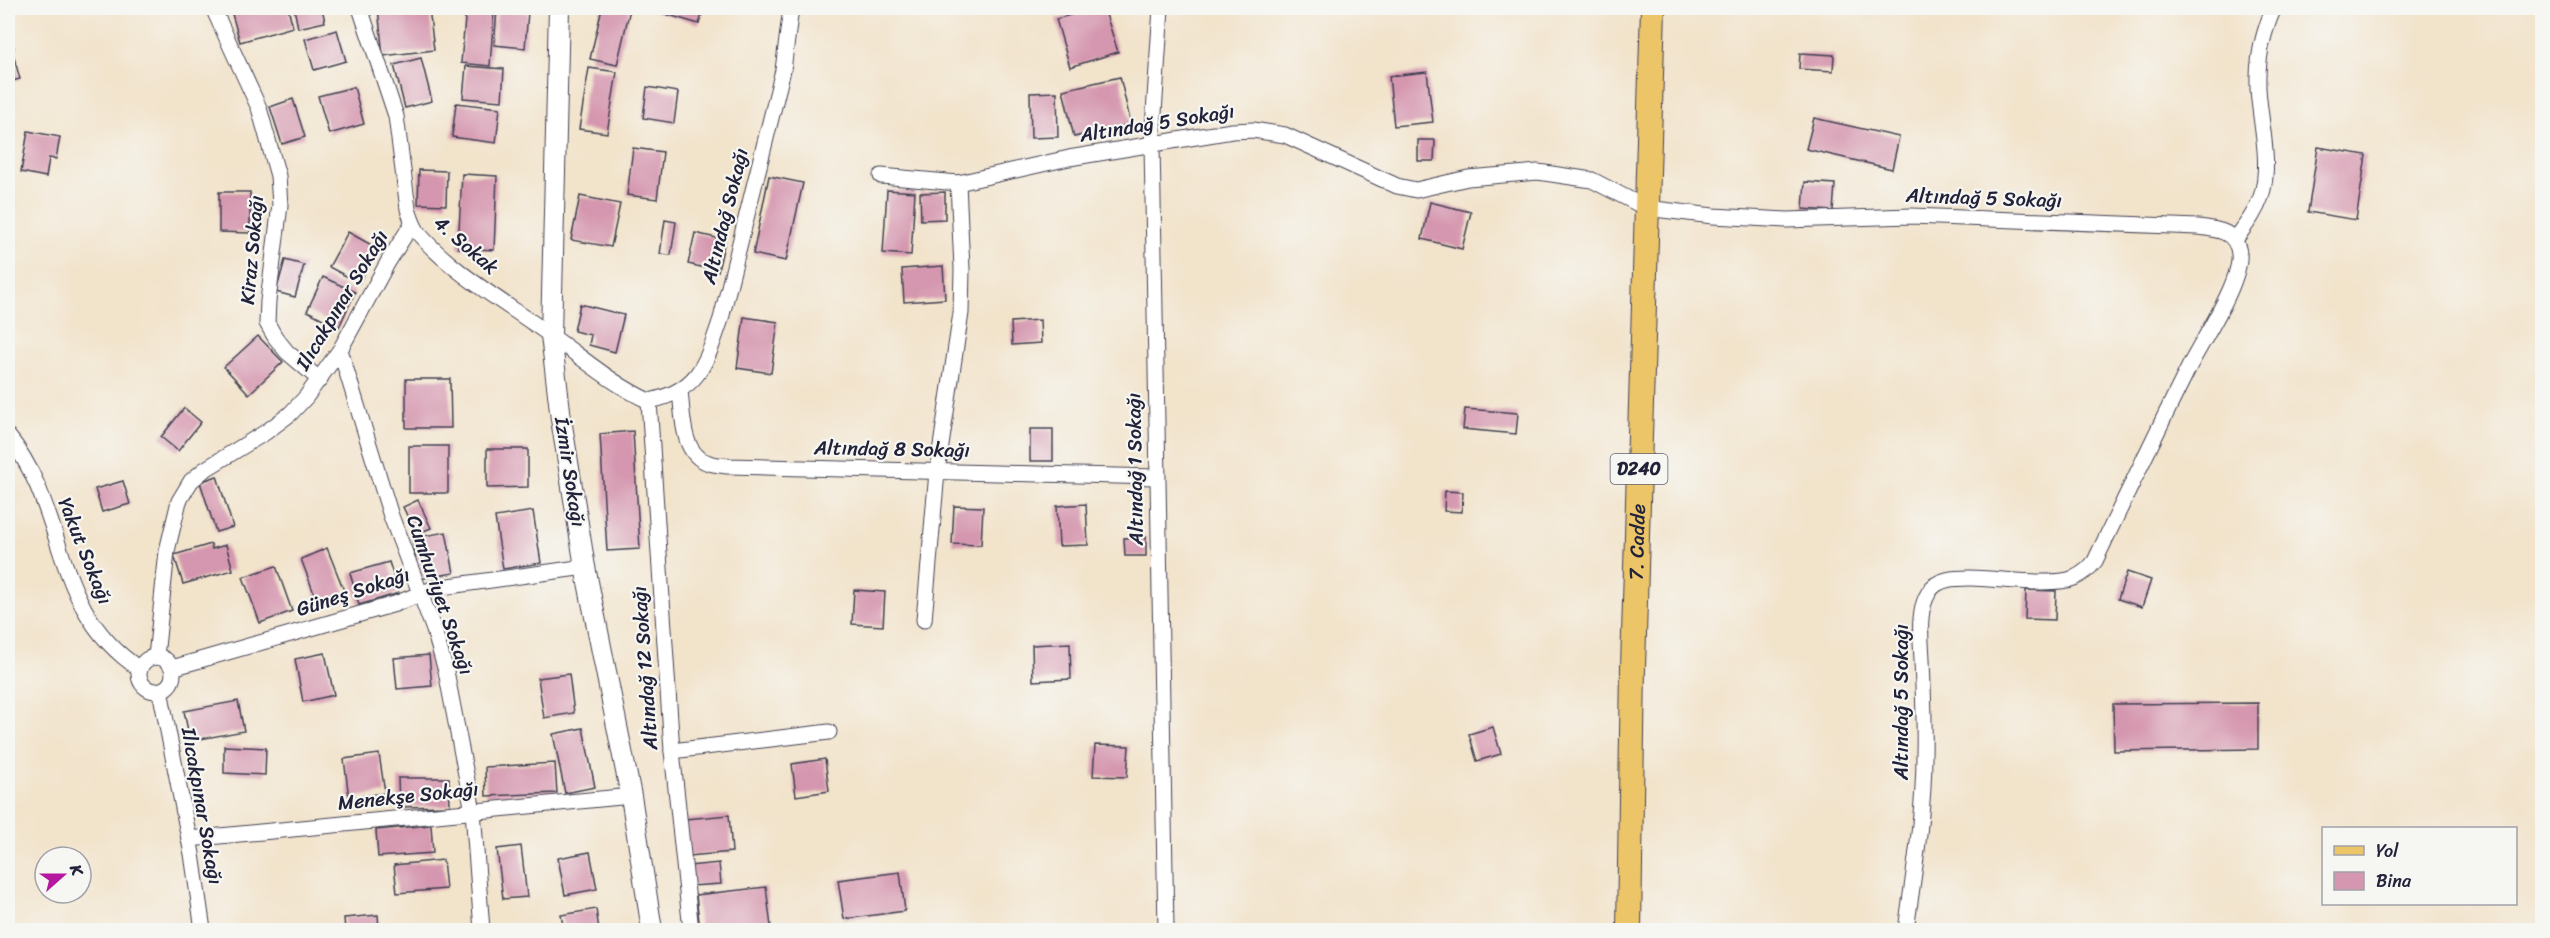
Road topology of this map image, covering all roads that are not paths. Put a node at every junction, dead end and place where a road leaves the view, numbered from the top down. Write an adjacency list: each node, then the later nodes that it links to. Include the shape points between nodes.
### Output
1 (213, 8): 16 (street, Kiraz Sokağı, via 259,108 278,176 280,205 267,323 287,352)
2 (360, 8): 12 (street, 4. Sokak, via 396,116)
3 (559, 8): 14 (street, İzmir Sokağı)
4 (791, 8): 17 (street, Altındağ Sokağı, via 783,70 721,319 703,366)
5 (1161, 8): 8 (street, Altındağ 1 Sokağı)
6 (1653, 8): 11 (main road, 7. Cadde / D240)
7 (2274, 8): 13 (street, via 2260,56 2258,88 2266,166 2262,196 2254,216)
8 (1152, 143): 10 (street, Altındağ 5 Sokağı); 11 (street, Altındağ 5 Sokağı, via 1232,131 1269,131 1397,186 1416,190 1538,172 1592,180); 21 (street, Altındağ 1 Sokağı)
9 (881, 176): 10 (street, Altındağ 5 Sokağı)
10 (958, 183): 20 (street, via 961,313)
11 (1647, 208): 13 (street, Altındağ 5 Sokağı, via 1787,220 1911,216 2198,227 2225,231); 39 (main road, 7. Cadde / D240)
12 (412, 224): 14 (street, 4. Sokak, via 445,258); 15 (street, Ilıcakpınar Sokağı)
13 (2235, 240): 40 (street, Altındağ 5 Sokağı, via 2239,254 2237,270 2222,306 2087,571 2072,579 2049,581 1953,579 1936,583 1929,591 1921,629 1922,798)
14 (551, 335): 18 (street, 4. Sokak, via 617,385); 22 (street, İzmir Sokağı)
15 (340, 350): 16 (street, Ilıcakpınar Sokağı); 23 (street, Cumhuriyet Sokağı)
16 (320, 380): 25 (street, Ilıcakpınar Sokağı, via 290,414 191,481 179,501 167,550)
17 (680, 391): 18 (street, Altındağ Sokağı); 20 (street, Altındağ 8 Sokağı, via 684,432 697,457 708,463)
18 (649, 401): 30 (street, Altındağ 12 Sokağı)
19 (8, 436): 27 (street, Yakut Sokağı, via 40,497 64,566 87,616 116,651)
20 (937, 472): 21 (street, Altındağ 8 Sokağı); 24 (street)
21 (1156, 477): 38 (street, Altındağ 1 Sokağı)
22 (585, 567): 23 (street, Güneş Sokağı, via 451,584); 31 (street, İzmir Sokağı)
23 (419, 594): 26 (street, Güneş Sokağı); 32 (street, Cumhuriyet Sokağı, via 446,671)
24 (924, 620)
25 (156, 657): 26 (street, via 166,660); 27 (street, via 146,660)
26 (172, 668): 28 (street, via 169,684)
27 (140, 669): 28 (street, via 144,685)
28 (160, 690): 33 (street, Ilıcakpınar Sokağı)
29 (829, 732): 30 (street)
30 (672, 751): 37 (street, Altındağ 12 Sokağı)
31 (631, 796): 32 (street, Menekşe Sokağı); 36 (street, İzmir Sokağı)
32 (473, 811): 33 (street, Menekşe Sokağı); 35 (street, Cumhuriyet Sokağı)
33 (189, 839): 34 (street, Ilıcakpınar Sokağı)
34 (203, 930)
35 (482, 930)
36 (652, 930)
37 (691, 930)
38 (1166, 930)
39 (1629, 930)
40 (1906, 930)

